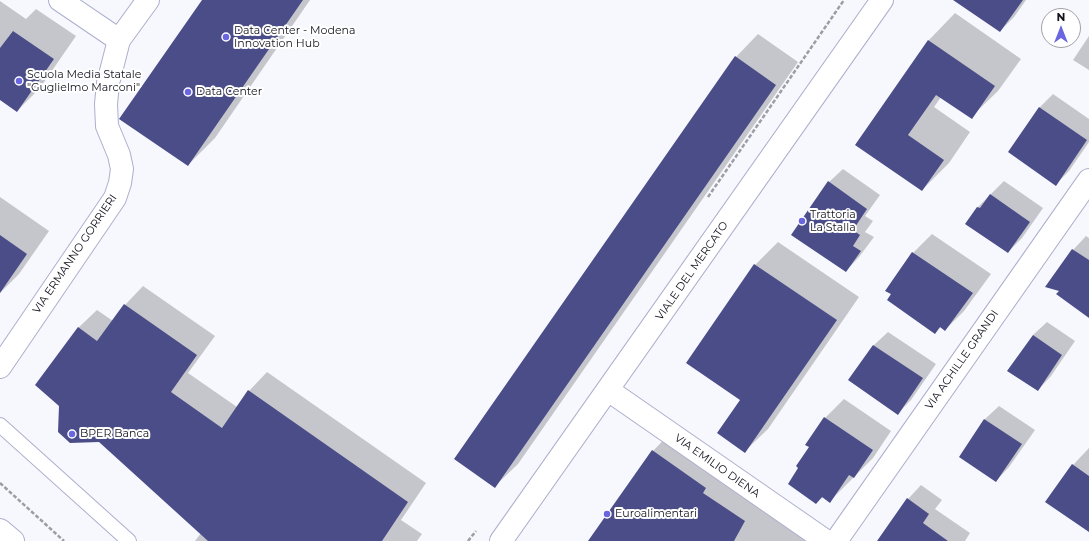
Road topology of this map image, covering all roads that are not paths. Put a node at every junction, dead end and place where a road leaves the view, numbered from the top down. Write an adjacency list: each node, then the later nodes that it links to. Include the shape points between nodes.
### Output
1 (60, 0): 4 (street)
2 (148, 0): 4 (street)
3 (882, 0): 7 (street, VIALE DEL MERCATO)
4 (119, 40): 6 (street, VIA ERMANNO GORRIERI, via 108,83 106,104 107,126 122,169 115,198)
5 (1089, 180): 14 (street, VIA ACHILLE GRANDI)
6 (1, 364)
7 (608, 390): 12 (street, VIALE DEL MERCATO); 13 (street, VIA EMILIO DIENA)
8 (0, 425): 11 (lane)
9 (0, 530): 10 (street)
10 (13, 541)
11 (129, 541)
12 (501, 541)
13 (826, 541)
14 (836, 541)

